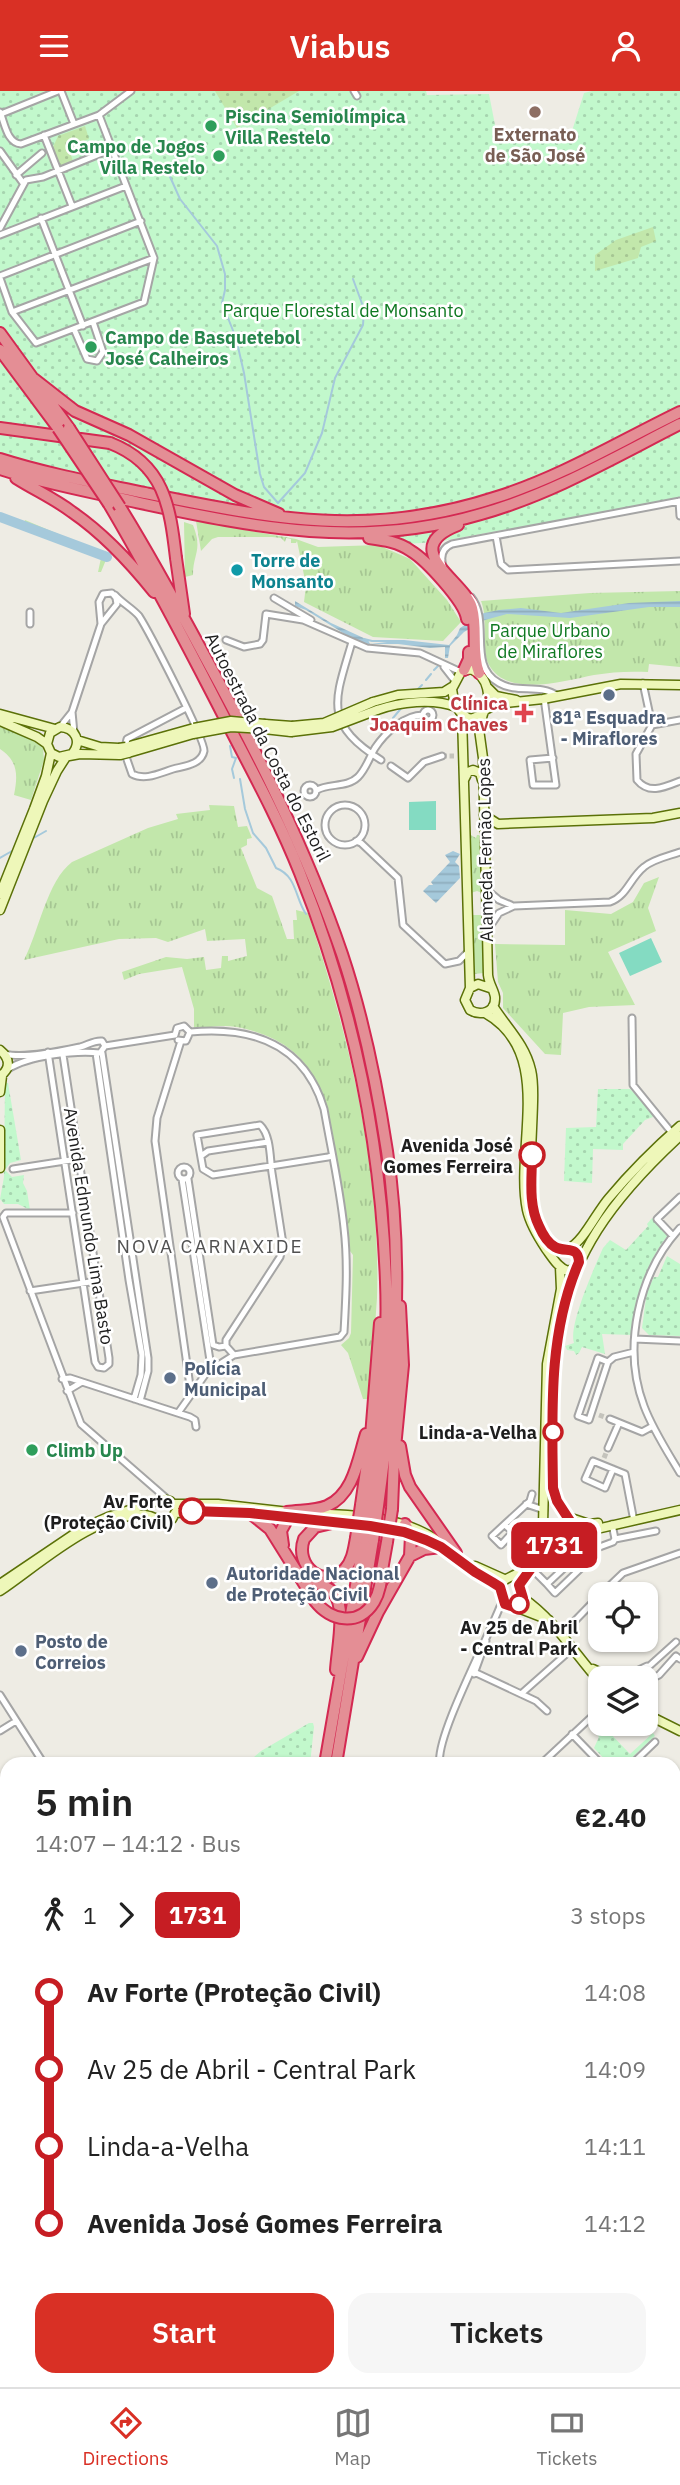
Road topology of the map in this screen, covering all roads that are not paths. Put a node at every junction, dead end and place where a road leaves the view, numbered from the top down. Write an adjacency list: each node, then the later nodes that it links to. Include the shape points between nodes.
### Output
1 (60, 91): 4 (street); 6 (street)
2 (131, 91): 3 (street)
3 (120, 94): 5 (street)
4 (0, 113): 7 (street, via 13,143)
5 (99, 115): 6 (street); 8 (street)
6 (74, 124): 7 (street)
7 (44, 135): 11 (street)
8 (112, 149): 11 (street); 14 (street)
9 (0, 151): 12 (street)
10 (42, 153): 12 (street)
11 (58, 171): 13 (street); 15 (street)
12 (16, 175): 13 (street)
13 (23, 183): 17 (street)
14 (126, 185): 15 (street); 19 (street)
15 (72, 207): 18 (street)
16 (0, 212): 17 (street)
17 (4, 218): 20 (street)
18 (41, 218): 21 (street); 22 (street)
19 (141, 221): 22 (street); 23 (street)
20 (0, 228)
21 (0, 235)
22 (55, 255): 24 (street); 25 (street)
23 (154, 258): 25 (street); 27 (street, via 144,302)
24 (0, 277): 26 (street)
25 (69, 291): 26 (street); 28 (street)
26 (12, 312): 29 (street, via 36,343)
27 (93, 322): 28 (street); 29 (street, via 103,352 97,361 87,359)
28 (83, 326): 29 (street)
29 (74, 329)
30 (0, 333): 32 (highway, Autoestrada da Costa do Estoril)
31 (0, 350): 36 (highway, Autoestrada da Costa do Estoril)
32 (34, 379): 36 (highway, Autoestrada da Costa do Estoril); 43 (highway, via 75,411)
33 (680, 412): 43 (highway, via 540,481 463,507 379,521)
34 (680, 425): 41 (highway)
35 (0, 428): 54 (highway, bridge, via 110,443 150,471 162,487 170,512)
36 (64, 428): 40 (highway, Autoestrada da Costa do Estoril, bridge)
37 (0, 459): 43 (highway, via 139,492)
38 (3, 470): 44 (highway, via 231,522); 52 (highway, via 97,531)
39 (680, 501): 42 (street); 45 (street)
40 (115, 505): 52 (highway, Autoestrada da Costa do Estoril); 54 (highway, Autoestrada da Costa do Estoril, via 149,554)
41 (506, 507): 44 (highway, via 425,527); 62 (highway, via 446,530 433,550 440,569 472,607 474,660)
42 (680, 516)
43 (290, 520)
44 (339, 533): 61 (highway, via 402,545 458,599 467,614 469,659)
45 (496, 536): 46 (street, via 501,564 508,571); 67 (street, via 446,546 443,564 476,603 481,659 488,673 505,686 549,690)
46 (680, 561)
47 (115, 595): 48 (street, via 103,594); 49 (street); 50 (street)
48 (100, 605): 50 (street); 56 (street)
49 (124, 605): 50 (street); 72 (street, via 141,619)
50 (113, 609): 56 (street)
51 (30, 612): 55 (street)
52 (171, 613): 148 (highway, Autoestrada da Costa do Estoril, via 294,860 332,962 373,1134)
53 (275, 614): 57 (street); 57 (street, via 274,598); 58 (street, via 266,614 260,644 244,647)
54 (185, 620): 145 (highway, Autoestrada da Costa do Estoril, via 283,810 343,956 366,1042 387,1152)
55 (30, 624)
56 (101, 624): 73 (street)
57 (326, 629): 59 (street)
58 (226, 640)
59 (352, 642): 60 (street, via 372,649 420,653); 86 (street, via 337,708 346,729)
60 (439, 663): 61 (street); 64 (street)
61 (462, 671): 62 (street); 64 (street)
62 (479, 673): 66 (street)
63 (643, 683): 65 (street); 67 (street); 80 (street)
64 (453, 684): 70 (street, via 444,692 398,695); 71 (street)
65 (680, 685)
66 (488, 688): 69 (street, via 496,696); 74 (street)
67 (558, 696): 68 (street)
68 (544, 698): 69 (street); 89 (street)
69 (519, 700): 74 (street)
70 (375, 706): 71 (street); 84 (street, bridge, via 313,726 231,721)
71 (456, 707): 77 (street)
72 (186, 708): 72 (street, via 204,745 203,755 195,762 145,777 129,770 123,747 127,739)
73 (72, 712): 81 (street); 82 (street)
74 (484, 712): 77 (street, via 471,719); 94 (street, Alameda Fernão Lopes, via 479,729)
75 (0, 714): 81 (street)
76 (423, 715): 86 (street, via 395,727)
77 (463, 716): 93 (street, Alameda Fernão Lopes, via 458,756)
78 (0, 721): 83 (street)
79 (680, 723): 80 (street)
80 (652, 725): 92 (street, via 636,754 637,780 644,787 657,789)
81 (58, 728): 82 (street, via 65,727); 83 (street, via 50,733)
82 (76, 737): 84 (street); 87 (street, via 75,750)
83 (47, 744): 85 (street)
84 (123, 751): 87 (street)
85 (51, 753): 87 (street); 103 (street)
86 (372, 754): 90 (street); 95 (street, via 354,780)
87 (68, 756): 105 (street, via 43,801)
88 (442, 757): 91 (street, via 424,762 408,778)
89 (553, 758): 89 (street, via 556,785 533,785 530,760)
90 (381, 760)
91 (391, 766)
92 (680, 781)
93 (464, 782): 94 (street, via 473,770 480,773); 107 (street, Alameda Fernão Lopes)
94 (483, 784): 97 (street, Alameda Fernão Lopes)
95 (317, 790)
96 (680, 813): 98 (street)
97 (484, 814): 98 (street); 99 (street, Alameda Fernão Lopes)
98 (498, 824): 99 (street)
99 (485, 836): 102 (street, Alameda Fernão Lopes)
100 (358, 839): 100 (street, via 365,827 358,809 334,808 325,825 329,837 339,844); 108 (street, via 397,876 405,927 441,962)
101 (680, 852): 104 (street, via 642,868 622,896 610,902)
102 (486, 888): 104 (street); 106 (street, Alameda Fernão Lopes)
103 (0, 894)
104 (514, 906): 106 (street, via 497,915)
105 (0, 910)
106 (487, 932): 111 (street, Alameda Fernão Lopes)
107 (469, 951): 108 (street); 109 (street, Alameda Fernão Lopes)
108 (453, 963): 109 (street)
109 (470, 973): 110 (street, Alameda Fernão Lopes)
110 (470, 988): 111 (street, via 478,984); 113 (street, via 466,1006 474,1013)
111 (490, 988): 112 (street)
112 (493, 1006): 113 (street); 141 (street, via 520,1041 532,1072 534,1214 549,1242)
113 (485, 1013): 144 (street, via 509,1036 524,1064 528,1084 526,1205 534,1230)
114 (632, 1018): 127 (street, via 633,1085)
115 (190, 1032): 116 (street, via 181,1026); 118 (street, via 188,1039); 130 (street, via 241,1032 288,1053 310,1076 320,1095)
116 (175, 1035): 118 (street); 119 (street)
117 (93, 1041): 119 (street, via 91,1048); 119 (street, via 102,1041); 121 (street)
118 (181, 1041): 162 (street, via 157,1118 155,1141)
119 (99, 1051): 122 (street); 149 (street); 150 (street)
120 (3, 1052): 121 (street); 123 (street, via 8,1062)
121 (48, 1055): 122 (street); 123 (street, via 22,1062); 132 (street, Avenida Edmundo Lima Basto)
122 (63, 1055): 131 (street, Avenida Edmundo Lima Basto)
123 (3, 1074): 124 (street)
124 (0, 1092)
125 (680, 1126): 127 (street)
126 (0, 1129): 134 (street)
127 (676, 1135): 141 (street, via 620,1186 581,1240); 142 (street, via 603,1219)
128 (268, 1142): 129 (street); 129 (street, via 260,1125 197,1135); 133 (street)
129 (201, 1156): 133 (street, via 203,1169 210,1175)
130 (332, 1156): 133 (street); 156 (street, via 345,1241 344,1332 337,1338)
131 (78, 1159): 132 (street); 146 (street, Avenida Edmundo Lima Basto)
132 (65, 1161): 135 (street); 138 (street, Avenida Edmundo Lima Basto)
133 (271, 1166): 154 (street, via 283,1249)
134 (0, 1168)
135 (13, 1169)
136 (185, 1179): 143 (street)
137 (680, 1197): 140 (street, via 657,1219)
138 (73, 1213): 147 (street, Avenida Edmundo Lima Basto); 151 (street, via 3,1215)
139 (680, 1228): 140 (street)
140 (673, 1236): 152 (street, via 649,1275)
141 (566, 1250): 142 (street, via 577,1253); 144 (street, via 559,1256)
142 (578, 1265): 144 (street, via 569,1271); 186 (street, via 555,1361 553,1488)
143 (198, 1266): 154 (street, via 213,1345); 158 (street)
144 (559, 1266): 183 (street, via 561,1289 546,1377)
145 (395, 1272): 169 (highway, via 403,1321); 180 (highway, Autoestrada da Costa do Estoril, via 390,1423)
146 (97, 1281): 147 (street); 147 (street, Avenida Edmundo Lima Basto, via 109,1358 104,1368 95,1362)
147 (83, 1282): 151 (street)
148 (386, 1282): 167 (highway); 180 (highway, Autoestrada da Costa do Estoril, via 384,1373)
149 (138, 1286): 150 (street); 163 (street, via 149,1367)
150 (130, 1288): 163 (street, via 143,1361)
151 (30, 1291): 159 (street)
152 (635, 1339): 153 (street); 155 (street)
153 (680, 1341)
154 (226, 1346): 156 (street)
155 (634, 1352): 157 (street); 171 (street, via 643,1405)
156 (234, 1355): 158 (street)
157 (608, 1362): 164 (street); 164 (street, via 598,1358 578,1416 589,1420)
158 (211, 1367): 162 (street)
159 (62, 1379): 160 (street); 161 (street)
160 (82, 1382): 161 (street); 163 (street)
161 (67, 1391): 176 (street, via 84,1428)
162 (191, 1393): 165 (street)
163 (137, 1400): 165 (street)
164 (592, 1412): 166 (street)
165 (178, 1413): 172 (street, via 193,1418)
166 (599, 1415)
167 (372, 1418): 180 (highway); 185 (highway, via 348,1487 339,1499)
168 (610, 1419): 170 (street)
169 (399, 1423): 201 (highway, via 401,1458 410,1487); 206 (highway, bridge, via 392,1509 376,1599 362,1614 338,1618 315,1601)
170 (619, 1423): 171 (street, via 642,1432); 173 (street)
171 (653, 1426): 175 (street)
172 (196, 1427)
173 (608, 1448)
174 (613, 1469): 174 (street, via 593,1461 585,1479 605,1488); 188 (street, via 625,1474)
175 (680, 1473)
176 (152, 1485): 178 (street); 181 (street)
177 (532, 1494): 179 (street)
178 (157, 1502): 181 (street); 187 (street); 209 (street, via 83,1528)
179 (526, 1504): 183 (street); 193 (street)
180 (369, 1505): 197 (highway, Autoestrada da Costa do Estoril, bridge)
181 (172, 1506): 184 (street); 185 (street, via 218,1504); 187 (street, via 167,1522)
182 (680, 1508): 188 (street); 192 (street)
183 (544, 1510): 190 (street)
184 (250, 1513): 185 (street); 200 (highway, via 267,1524)
185 (290, 1514): 189 (street); 191 (street, via 354,1515); 200 (highway, via 281,1531)
186 (566, 1515): 188 (street, via 593,1524); 190 (street, via 552,1512); 196 (street, via 571,1525)
187 (154, 1516): 212 (street, via 131,1516 96,1528)
188 (633, 1516)
189 (336, 1523): 195 (street); 197 (highway, via 312,1529 304,1539 302,1558 313,1572 325,1576 342,1571)
190 (543, 1523): 196 (street, via 549,1537); 207 (street, via 530,1557 520,1572)
191 (405, 1524): 195 (highway); 201 (street)
192 (612, 1524): 196 (street); 198 (street)
193 (505, 1525)
194 (656, 1531): 198 (street)
195 (411, 1535): 199 (street); 203 (highway)
196 (564, 1537): 205 (street)
197 (364, 1539): 226 (highway, Autoestrada da Costa do Estoril); 231 (highway, Autoestrada da Costa do Estoril)
198 (615, 1539): 204 (street)
199 (441, 1547): 203 (highway); 207 (street)
200 (283, 1548): 206 (highway)
201 (456, 1553): 207 (street)
202 (680, 1553): 208 (street, via 623,1573)
203 (410, 1556): 226 (highway)
204 (571, 1560): 210 (street); 210 (street, via 580,1569 555,1593)
205 (531, 1568): 210 (street); 211 (street)
206 (298, 1573): 231 (highway, via 330,1590 340,1606)
207 (505, 1581): 211 (street); 213 (street)
208 (613, 1582)
209 (0, 1584)
210 (547, 1584)
211 (519, 1585): 214 (street)
212 (0, 1591)
213 (503, 1598): 215 (street); 217 (street)
214 (523, 1598): 215 (street); 218 (street)
215 (512, 1606): 217 (street); 218 (street)
216 (588, 1607): 219 (street)
217 (499, 1611): 229 (street)
218 (549, 1620): 219 (street)
219 (562, 1634): 221 (street)
220 (676, 1642): 222 (street)
221 (573, 1648): 224 (street); 232 (street)
222 (667, 1650): 223 (street); 225 (street)
223 (678, 1658): 230 (street)
224 (585, 1664): 227 (street); 228 (street)
225 (649, 1665)
226 (352, 1666): 244 (highway, Autoestrada da Costa do Estoril)
227 (589, 1666)
228 (588, 1668)
229 (474, 1672): 232 (street); 245 (street)
230 (658, 1676)
231 (339, 1686): 243 (highway, Autoestrada da Costa do Estoril)
232 (520, 1693): 234 (street)
233 (0, 1695): 237 (street)
234 (547, 1711)
235 (658, 1719): 239 (street)
236 (588, 1720): 240 (street)
237 (16, 1721): 238 (street); 242 (street)
238 (0, 1731)
239 (680, 1731)
240 (572, 1734): 246 (street); 247 (street)
241 (654, 1742): 248 (street)
242 (39, 1757)
243 (326, 1757)
244 (337, 1757)
245 (440, 1757)
246 (548, 1757)
247 (594, 1757)
248 (639, 1757)

